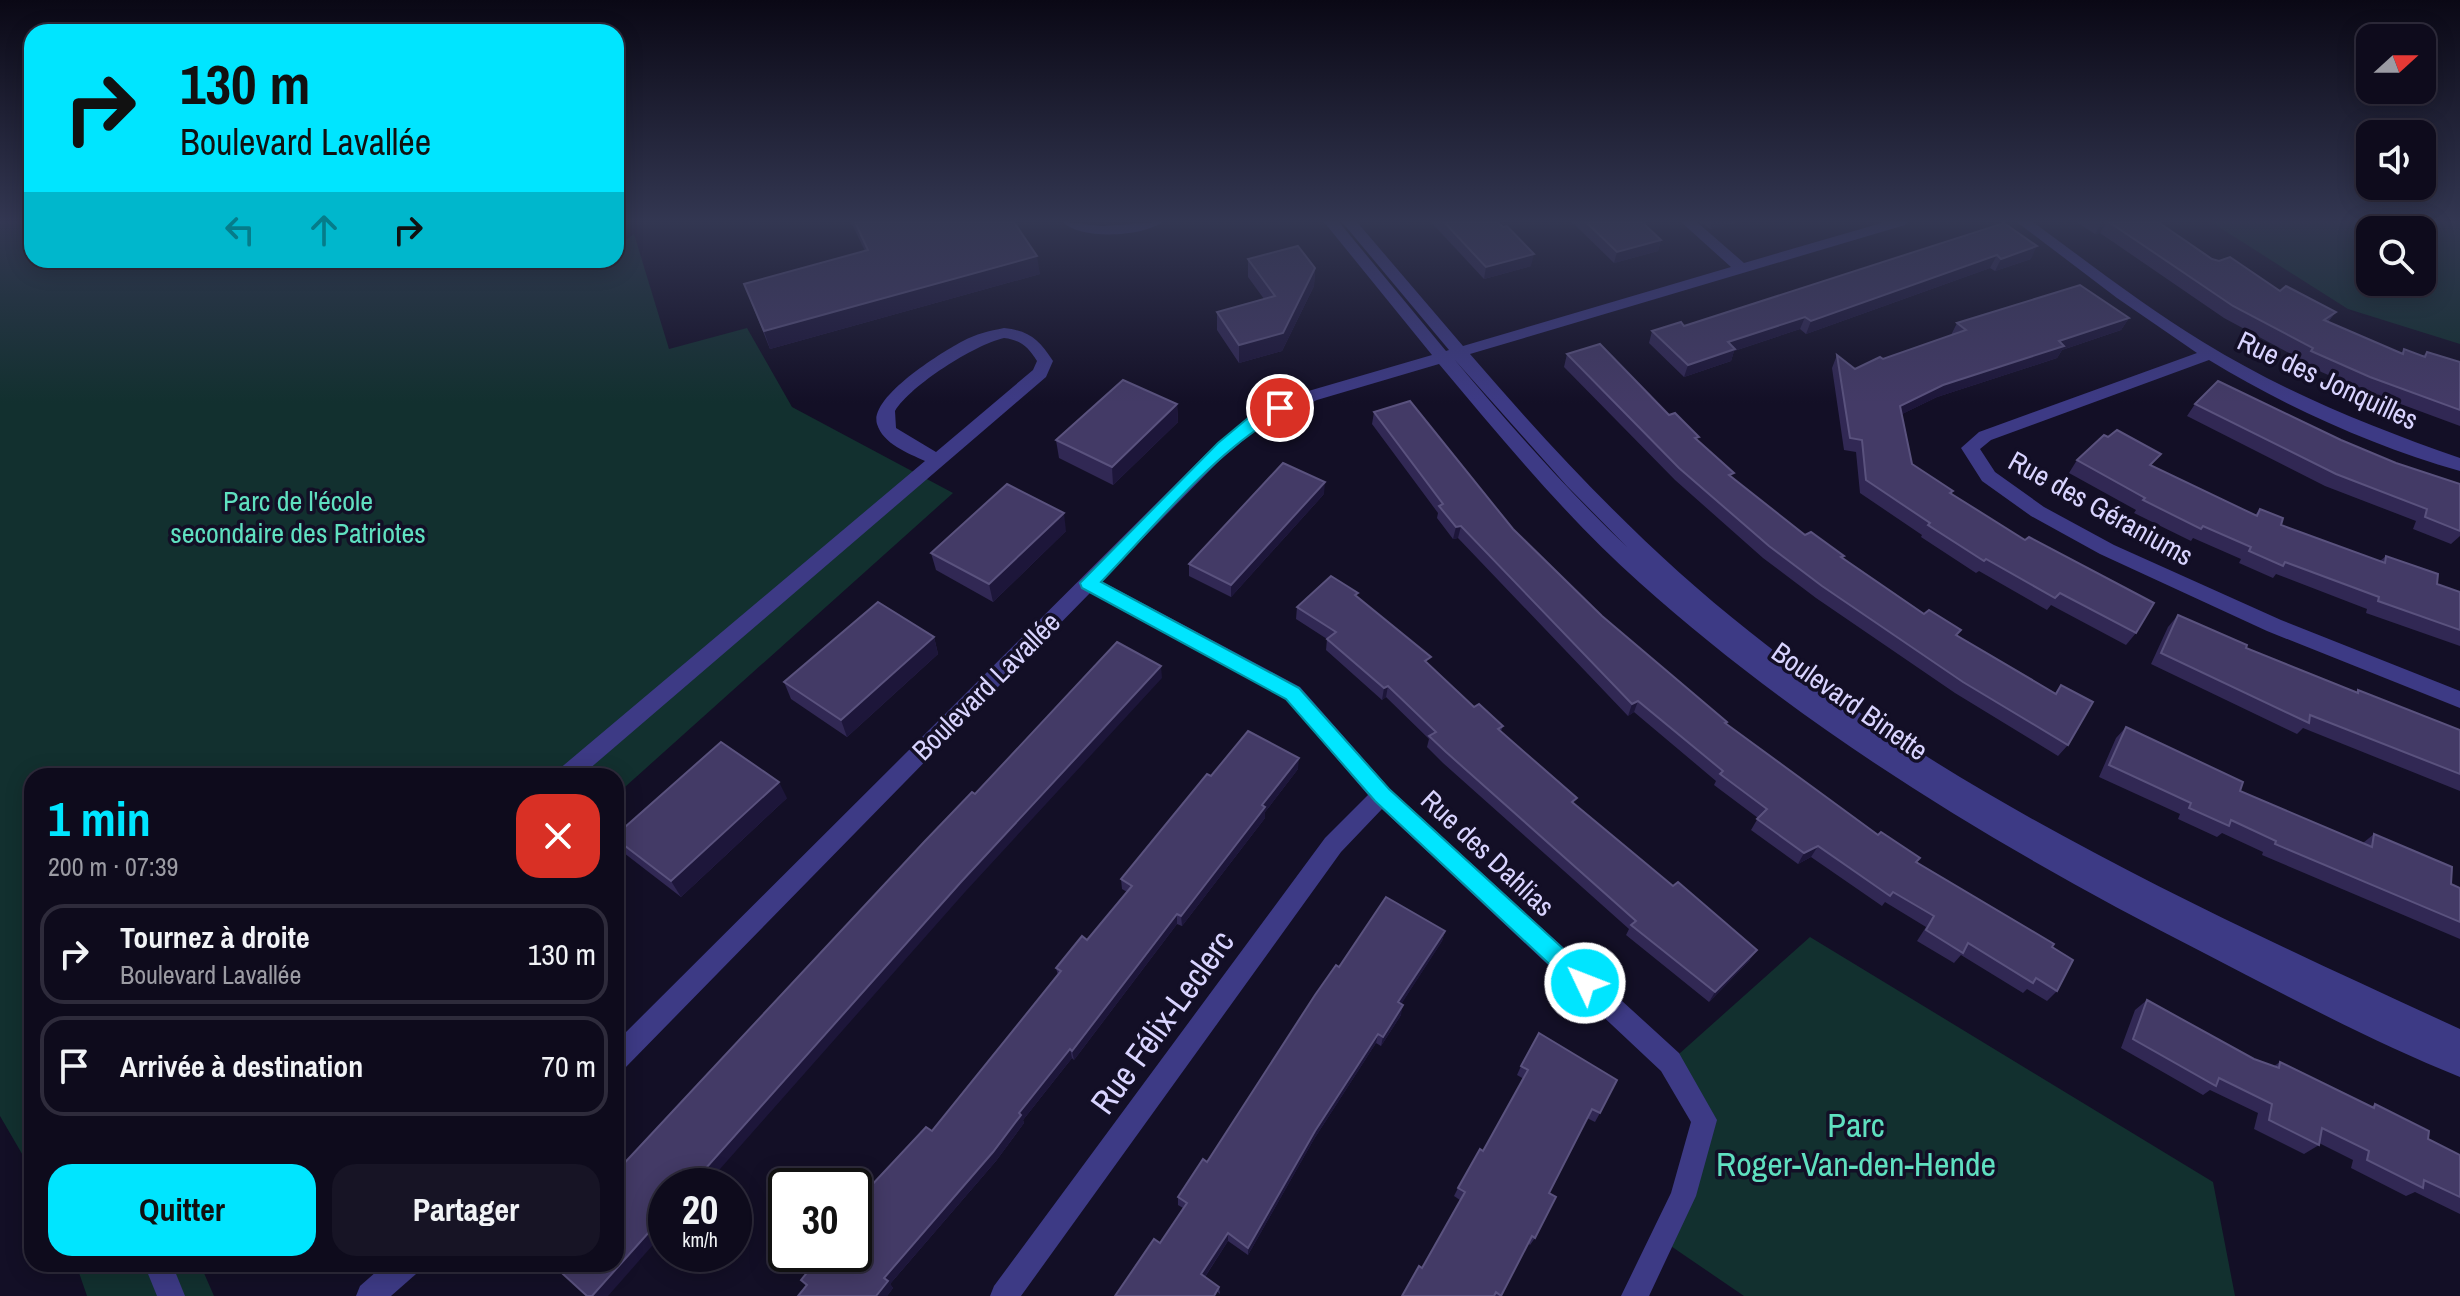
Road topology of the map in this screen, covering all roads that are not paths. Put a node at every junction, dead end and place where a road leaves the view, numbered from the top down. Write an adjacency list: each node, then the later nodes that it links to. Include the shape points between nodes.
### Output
1 (1387, 282): 6 (street, Boulevard Binette)
2 (1397, 282): 6 (street, Boulevard Binette)
3 (1697, 282): 6 (street, Boulevard Lavallée)
4 (2109, 282): 5 (street, Rue des Jonquilles)
5 (2210, 354): 8 (street, Rue des Jonquilles, via 2308,406); 10 (street, Rue des Géraniums, via 1985,436 1970,448 1973,463 2040,512 2164,577)
6 (1454, 355): 9 (street, Boulevard Lavallée, via 1300,399 1254,422); 13 (street, Boulevard Binette, via 1652,560 1822,697 1957,787 2104,871); 15 (street, Boulevard Binette, via 1554,484 1629,561 1729,648 1841,731 1999,833 2131,906)
7 (938, 460): 7 (street, via 1040,373 1045,361 1041,351 1015,335 972,341 892,401 885,414 893,435); 11 (street)
8 (2460, 465)
9 (1088, 583): 12 (street, Rue des Dahlias, via 1293,693); 14 (street, Boulevard Lavallée)
10 (2460, 700)
11 (575, 768)
12 (1382, 795): 20 (street, Rue Félix-Leclerc, via 1333,845); 21 (street, Rue des Dahlias, via 1670,1062 1704,1120 1683,1196)
13 (2460, 1041)
14 (624, 1051)
15 (2460, 1065)
16 (161, 1272): 18 (street)
17 (397, 1272): 19 (street)
18 (171, 1296)
19 (370, 1296)
20 (1004, 1296)
21 (1635, 1296)

